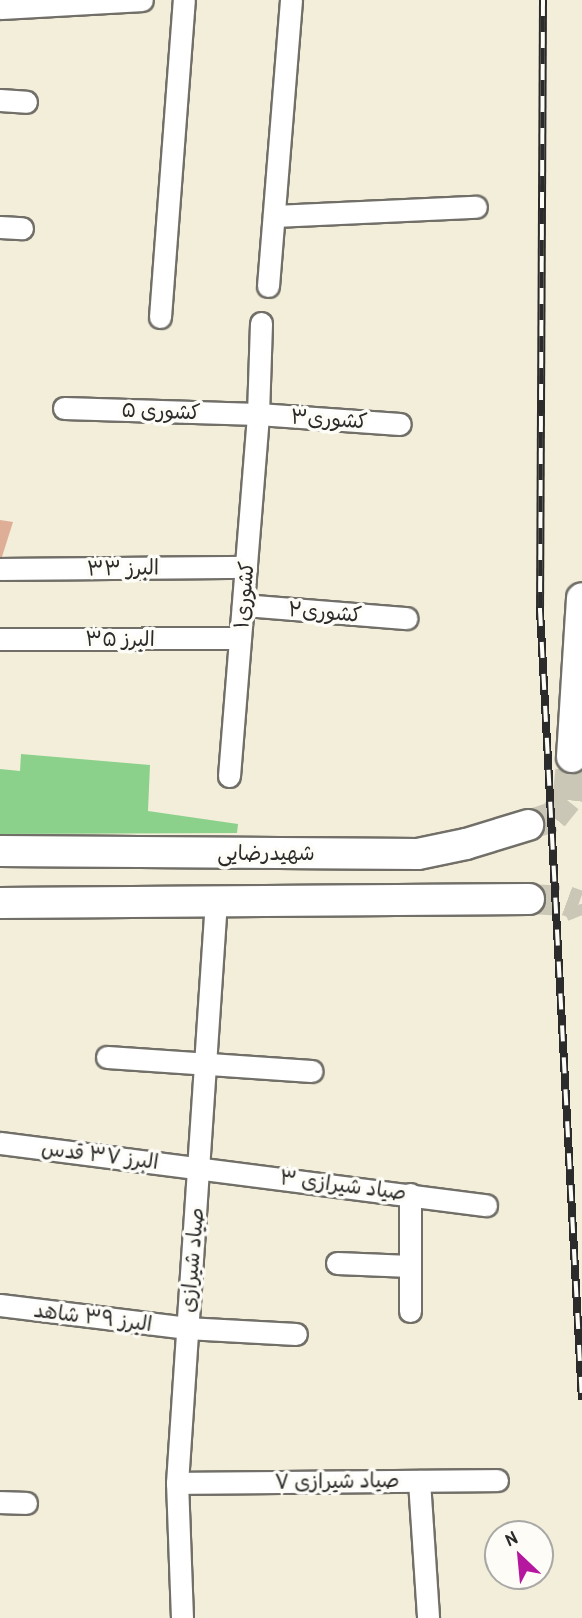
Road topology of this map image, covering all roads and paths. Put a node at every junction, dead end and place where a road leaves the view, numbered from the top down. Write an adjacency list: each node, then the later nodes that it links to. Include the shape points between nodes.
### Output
1 (142, 0): 4 (street)
2 (184, 0): 12 (street)
3 (291, 0): 8 (street)
4 (0, 8)
5 (0, 100): 6 (street)
6 (26, 102)
7 (476, 207): 8 (street)
8 (274, 216): 11 (street)
9 (0, 227): 10 (street)
10 (22, 229)
11 (268, 286)
12 (160, 317)
13 (261, 323): 15 (street, کشوری۱)
14 (64, 408): 15 (street, کشوری ۵)
15 (258, 414): 16 (street, کشوری۳); 17 (street, کشوری۱)
16 (400, 424)
17 (246, 567): 18 (street, البرز ۳۳); 20 (street, کشوری۱)
18 (0, 569)
19 (582, 598): 24 (main road)
20 (243, 605): 21 (street, کشوری۲); 22 (street, کشوری۱)
21 (406, 618)
22 (240, 638): 23 (street, البرز ۳۵); 25 (street, کشوری۱)
23 (0, 639)
24 (572, 757)
25 (229, 776)
26 (528, 825): 28 (main road, شهیدرضایی)
27 (0, 851): 28 (main road, شهیدرضایی)
28 (418, 854): 29 (main road)
29 (419, 899): 30 (main road); 31 (main road)
30 (529, 899)
31 (216, 901): 32 (main road); 34 (street, صیاد شیرازی)
32 (0, 904)
33 (107, 1057): 34 (street)
34 (207, 1065): 35 (street); 37 (street, صیاد شیرازی)
35 (312, 1071)
36 (0, 1143): 37 (street, البرز ۳۷ قدس)
37 (199, 1167): 38 (street, صیاد شیرازی ۳); 44 (street, صیاد شیرازی)
38 (410, 1194): 39 (street, صیاد شیرازی ۳); 41 (street)
39 (486, 1205)
40 (337, 1262): 41 (street)
41 (410, 1266): 43 (street)
42 (0, 1305): 44 (street, البرز ۳۹ شاهد)
43 (410, 1311)
44 (186, 1328): 45 (street, البرز ۳۹ شاهد); 48 (street, صیاد شیرازی)
45 (296, 1334)
46 (498, 1480): 47 (street, صیاد شیرازی ۷)
47 (419, 1481): 48 (street, صیاد شیرازی ۷); 52 (street)
48 (177, 1483): 51 (street, صیاد شیرازی)
49 (0, 1502): 50 (street)
50 (26, 1503)
51 (182, 1618)
52 (428, 1618)

